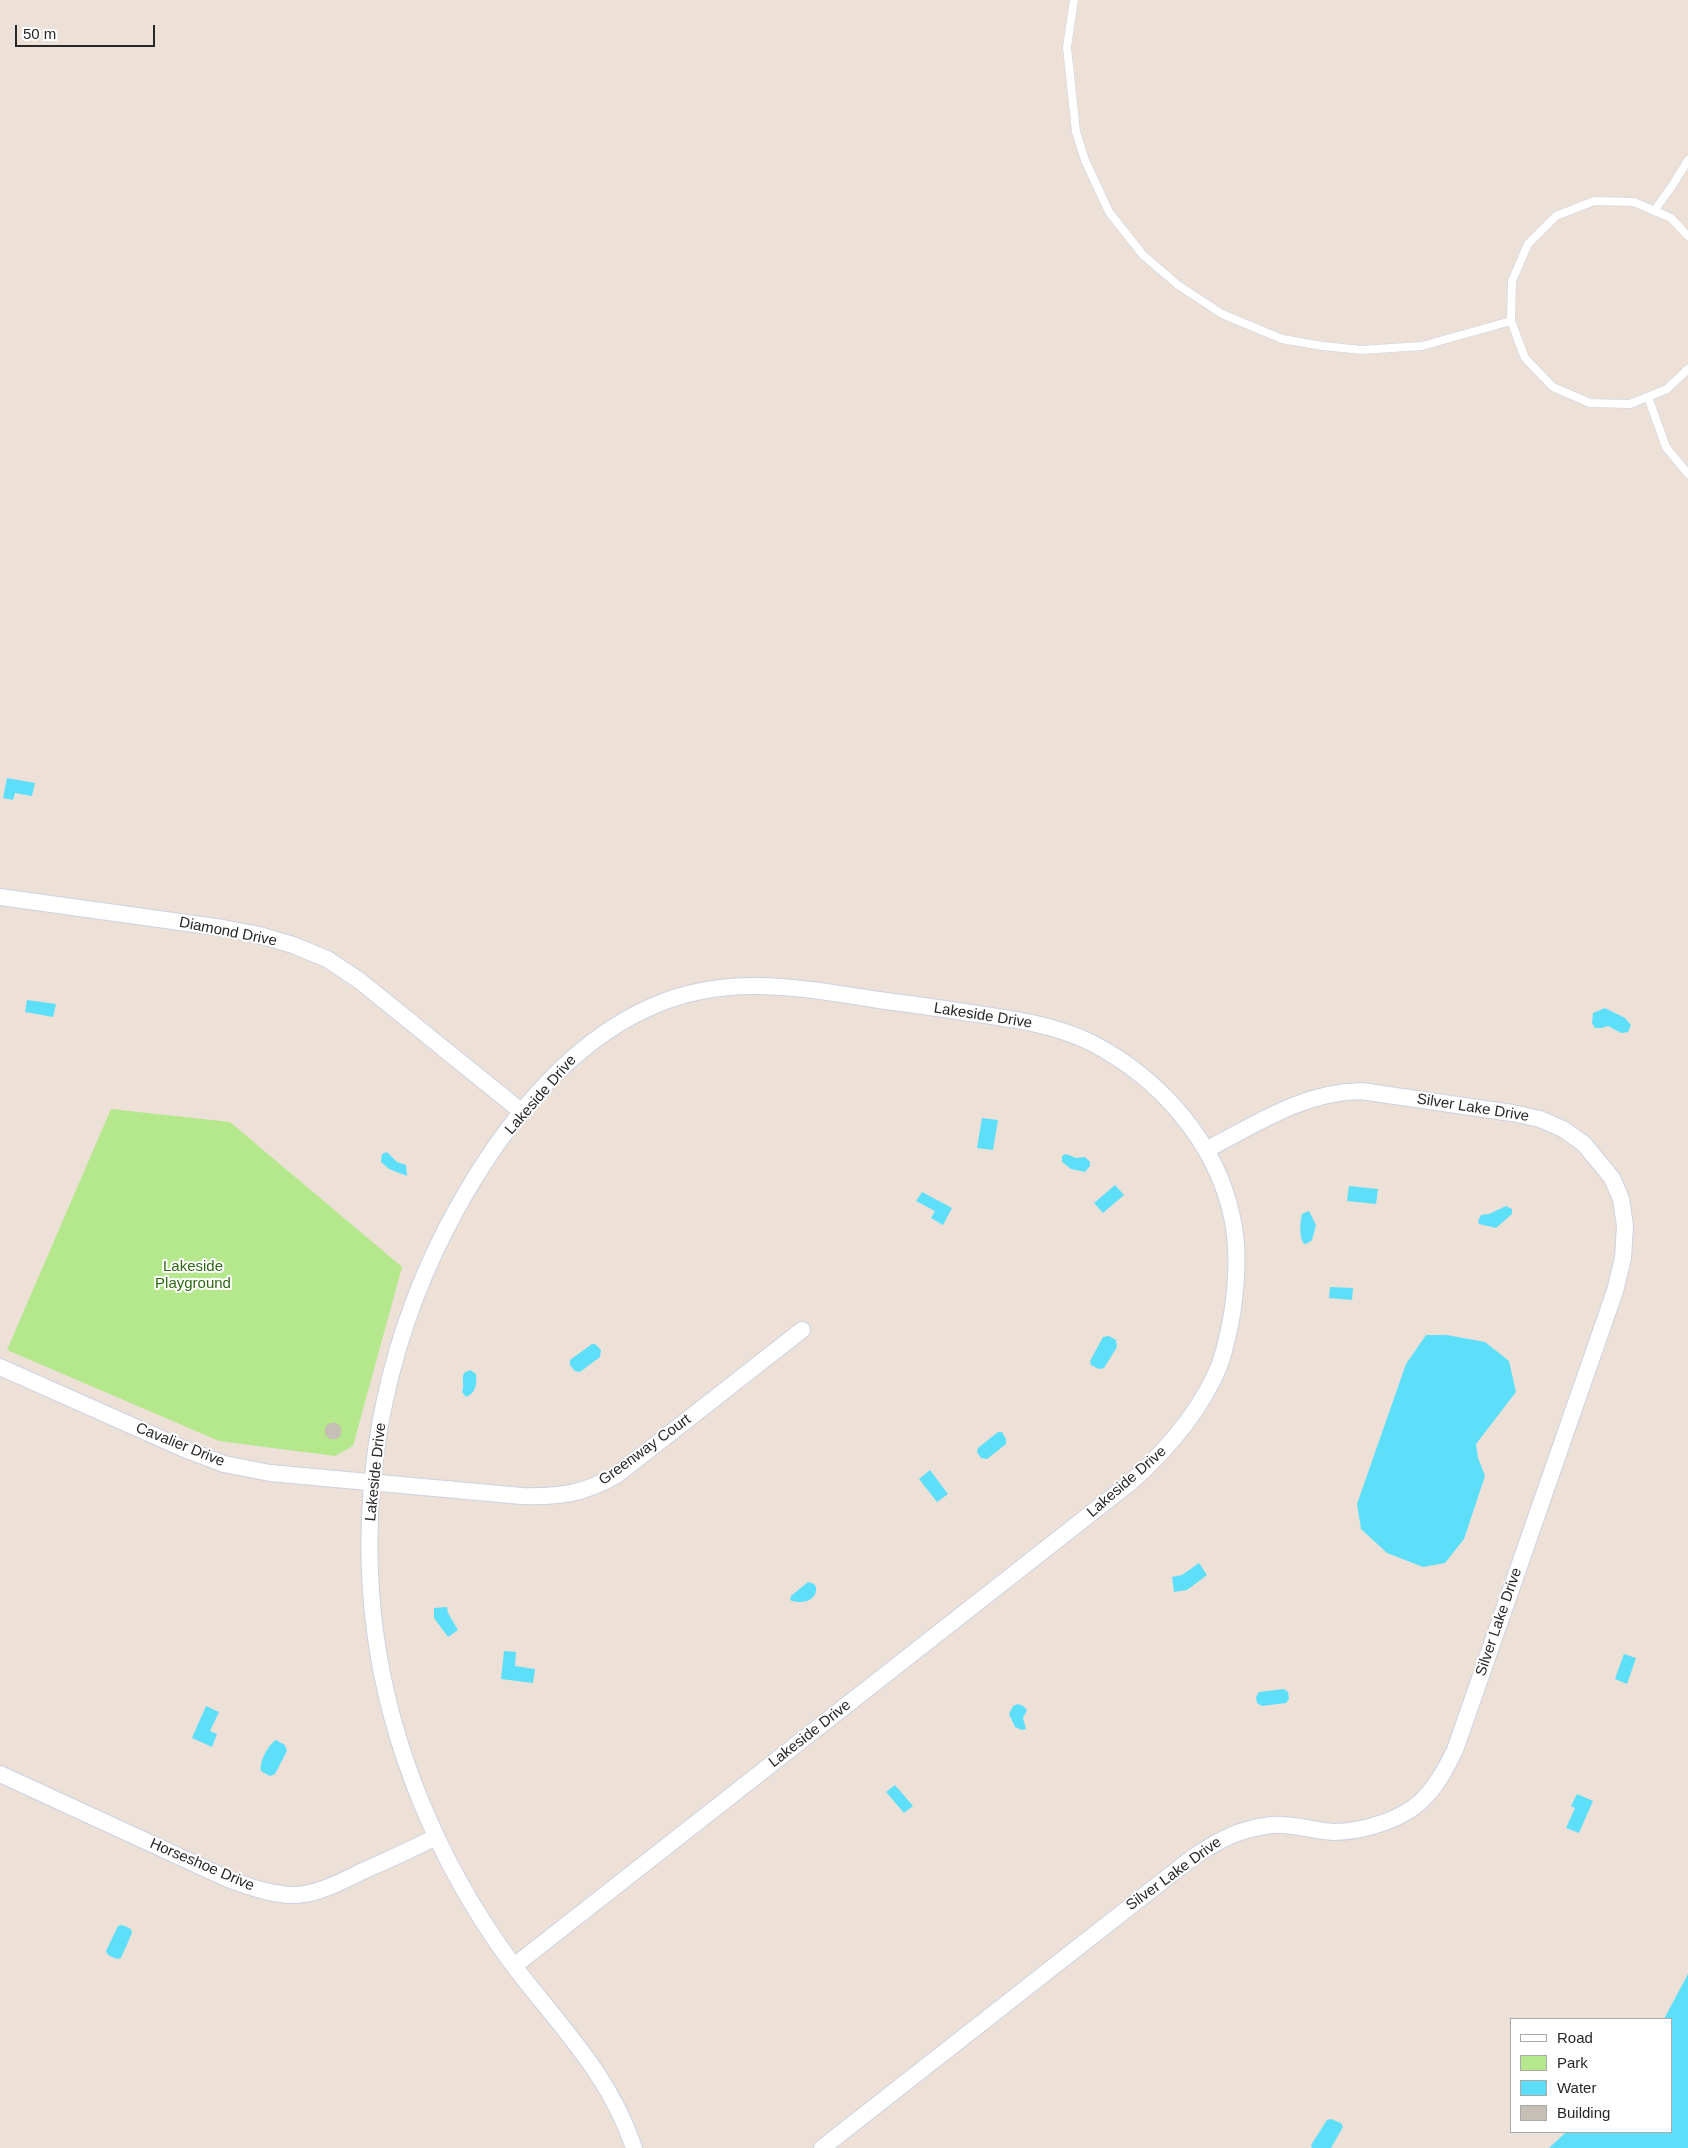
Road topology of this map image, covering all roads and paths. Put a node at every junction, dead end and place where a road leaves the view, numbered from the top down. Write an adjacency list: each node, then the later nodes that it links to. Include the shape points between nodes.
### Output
1 (1074, 0): 5 (lane, via 1067,47 1076,132 1085,160 1109,212 1143,255 1178,285 1222,314 1282,339 1323,346 1361,350 1422,346)
2 (1688, 160): 3 (lane)
3 (1654, 211): 4 (lane, via 1671,218); 5 (lane, via 1634,202 1594,201 1556,216 1528,244 1515,273)
4 (1688, 236)
5 (1511, 321): 7 (lane, via 1525,358 1553,387 1590,403 1630,404)
6 (1688, 369): 7 (lane, via 1667,389)
7 (1648, 396): 8 (lane, via 1666,447)
8 (1688, 474)
9 (0, 897): 10 (street, Diamond Drive, via 223,928 293,945 327,959 360,981)
10 (522, 1112): 11 (street, Lakeside Drive, via 559,1070 591,1041 651,1006 686,993 716,987 791,987 1014,1019 1086,1040 1147,1080 1176,1108); 14 (street, Lakeside Drive, via 489,1157 432,1257 398,1349 385,1397)
11 (1206, 1150): 17 (street, Lakeside Drive, via 1232,1214 1236,1284 1220,1363 1180,1433 1131,1482); 19 (street, Silver Lake Drive, via 1294,1104 1339,1091 1361,1091 1512,1113 1563,1129 1584,1144 1612,1178 1622,1199 1625,1226 1623,1258 1615,1291 1455,1750 1442,1776 1426,1797 1402,1814 1373,1827 1332,1832 1274,1825 1221,1838)
12 (802, 1330): 14 (street, Greenway Court, via 618,1474 596,1487 548,1496)
13 (0, 1367): 14 (street, Cavalier Drive, via 224,1464 270,1473)
14 (371, 1482): 16 (street, Lakeside Drive, via 370,1583 375,1633 397,1732)
15 (0, 1774): 16 (street, Horseshoe Drive, via 228,1879 274,1893 296,1895 315,1891)
16 (436, 1837): 17 (street, Lakeside Drive, via 491,1935)
17 (514, 1966): 18 (street, Lakeside Drive, via 596,2069 614,2100)
18 (634, 2148)
19 (822, 2148)

